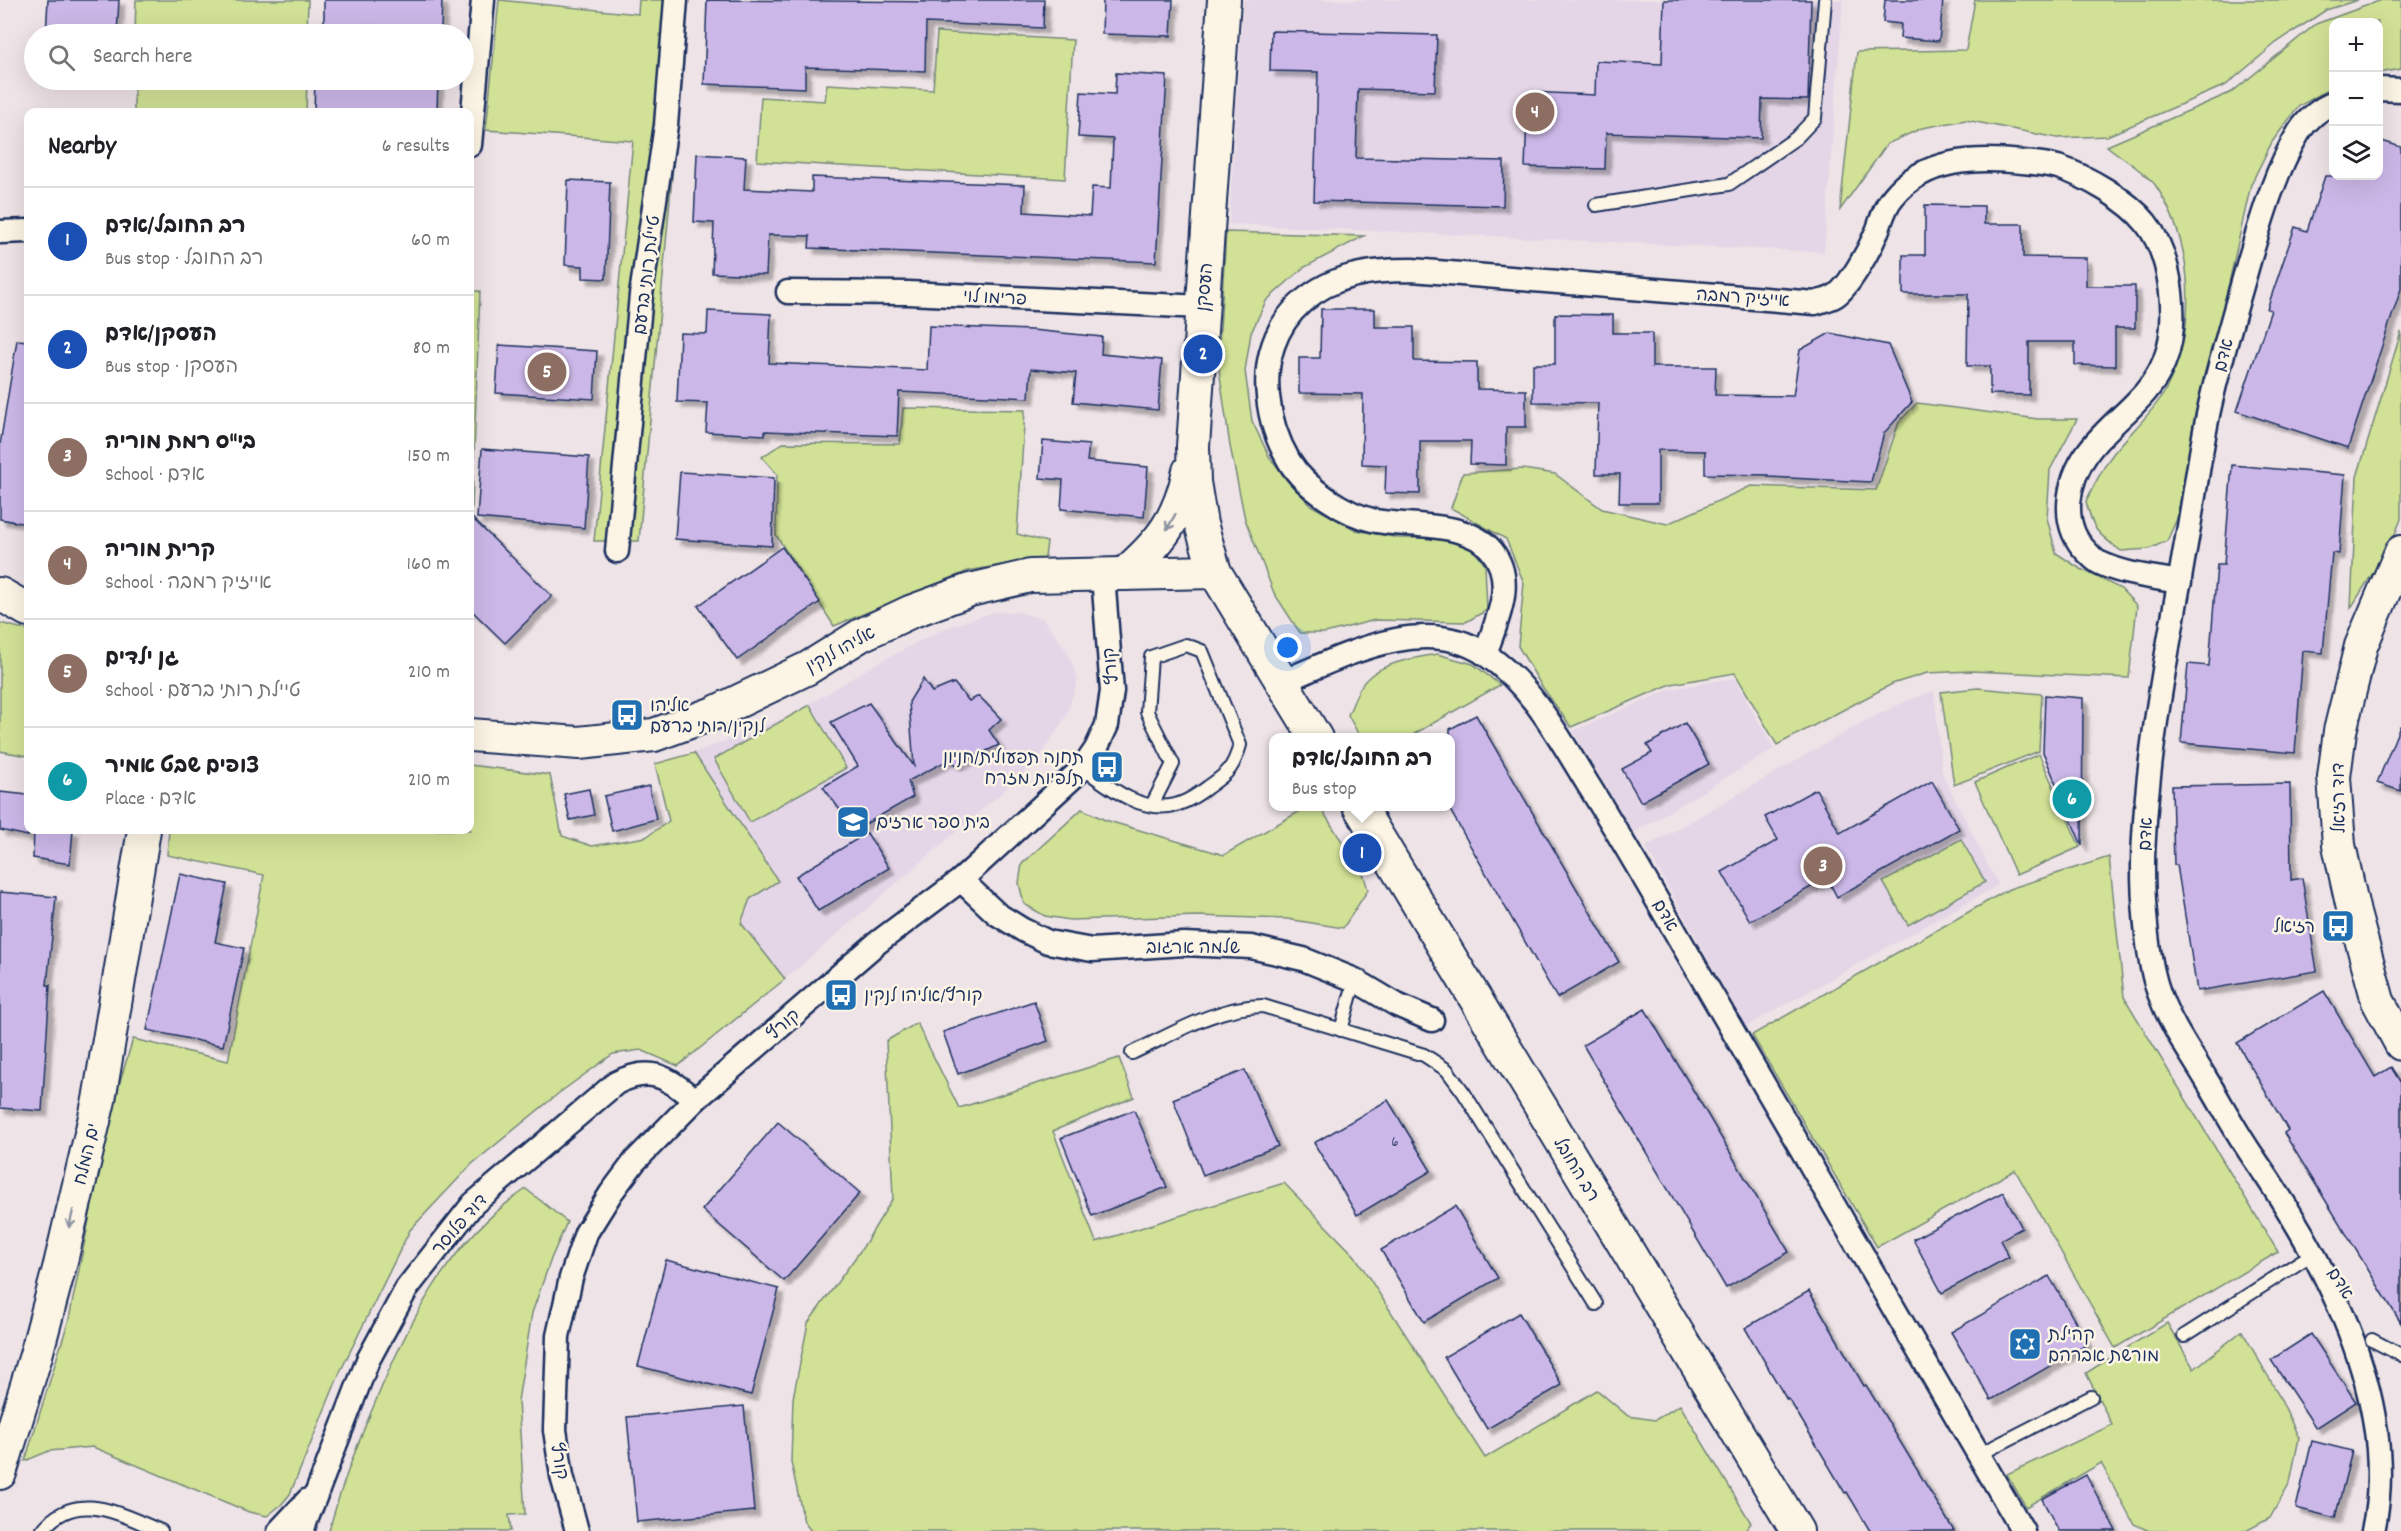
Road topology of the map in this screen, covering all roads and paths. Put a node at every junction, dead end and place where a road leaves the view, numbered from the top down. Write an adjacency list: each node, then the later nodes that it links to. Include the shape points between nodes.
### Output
1 (483, 0): 8 (street)
2 (676, 0): 15 (street, טיילת רותי ברעם, via 666,125 641,295)
3 (1224, 0): 13 (street, העסקן)
4 (1825, 0): 9 (lane, via 1815,117 1796,138 1729,184)
5 (2383, 89): 6 (street)
6 (2401, 90)
7 (2329, 105): 19 (street, אדם, via 2318,110 2301,129 2263,217 2209,411)
8 (473, 108)
9 (1596, 205)
10 (24, 231): 11 (street)
11 (0, 232)
12 (788, 292): 13 (street, פרימו לוי, via 908,293)
13 (1202, 307): 14 (street, העסקן)
14 (1193, 446): 17 (street, העסקן, via 1201,524); 18 (street, one-way to 18, via 1185,487 1166,531 1150,552)
15 (617, 551)
16 (2401, 552): 36 (street, דוד רזיאל, via 2361,646 2340,731 2334,777 2339,845 2354,913 2378,1001)
17 (1215, 572): 18 (street, אליהו לנקין); 25 (street)
18 (1114, 575): 27 (street, אליהו לנקין, via 1030,576 970,590 861,635 808,668 714,713 654,735 579,743); 28 (street, קורץ, via 1113,692 1107,725)
19 (2180, 582): 24 (street, אייזיק רמבה, via 2122,572 2098,562 2073,534 2069,515 2070,492 2088,452 2144,394 2165,362 2172,303 2157,242 2146,222 2109,192 2080,177 2040,164 1967,159 1936,167 1911,180 1892,198 1865,257 1848,282 1834,297 1815,303 1379,270 1329,283 1291,312 1270,354 1266,379 1270,414 1289,461 1327,500 1352,513 1375,520 1454,530 1477,538 1493,551 1502,572 1504,591); 39 (street, אדם, via 2158,698 2144,840 2151,960 2159,994 2174,1027 2251,1154)
20 (0, 596): 22 (street)
21 (0, 604): 23 (street)
22 (24, 609)
23 (24, 610)
24 (1485, 654): 25 (street, אדם, via 1456,641 1398,639); 47 (street, אדם, via 1527,692 1628,849)
25 (1284, 681): 26 (street)
26 (1313, 733)
27 (474, 735)
28 (1083, 768): 29 (lane, via 1120,795); 32 (street, קורץ)
29 (1152, 805): 29 (lane, via 1176,805 1206,789 1232,768 1240,745 1202,651 1186,645 1151,657 1146,712 1173,764)
30 (1361, 811): 55 (street, רב החובל)
31 (143, 834): 48 (street, ים המלח, one-way to 48, via 99,1100 60,1265)
32 (962, 880): 33 (street, שלמה ארגוב, via 997,914 1048,942 1092,950 1184,944 1251,947 1303,959); 38 (street, קורץ, via 877,943)
33 (1355, 980): 34 (street, שלמה ארגוב); 35 (lane)
34 (1432, 1020)
35 (1341, 1030): 37 (lane, via 1263,1006 1247,1006 1217,1014); 40 (lane, via 1424,1055 1447,1070)
36 (2401, 1044)
37 (1132, 1053)
38 (695, 1100): 49 (street, דוד פלוסר, via 657,1074 640,1073 616,1083 473,1204 406,1288 368,1360); 54 (street, קורץ, via 635,1161 611,1193 586,1233 570,1278 558,1336 555,1430)
39 (2320, 1250): 41 (lane); 42 (street, אדם)
40 (1596, 1304)
41 (2184, 1336)
42 (2372, 1340): 43 (lane); 44 (street, אדם)
43 (2401, 1355)
44 (2389, 1390)
45 (2091, 1397): 47 (lane)
46 (2396, 1420): 57 (street, via 2393,1484)
47 (1978, 1455): 56 (street, אדם)
48 (0, 1473)
49 (319, 1487): 52 (street, דוד פלוסר); 53 (street, דוד פלוסר)
50 (42, 1531): 51 (lane, via 60,1513 80,1506 106,1510)
51 (161, 1531)
52 (279, 1531)
53 (302, 1531)
54 (577, 1531)
55 (1797, 1531)
56 (2023, 1531)
57 (2373, 1531)

